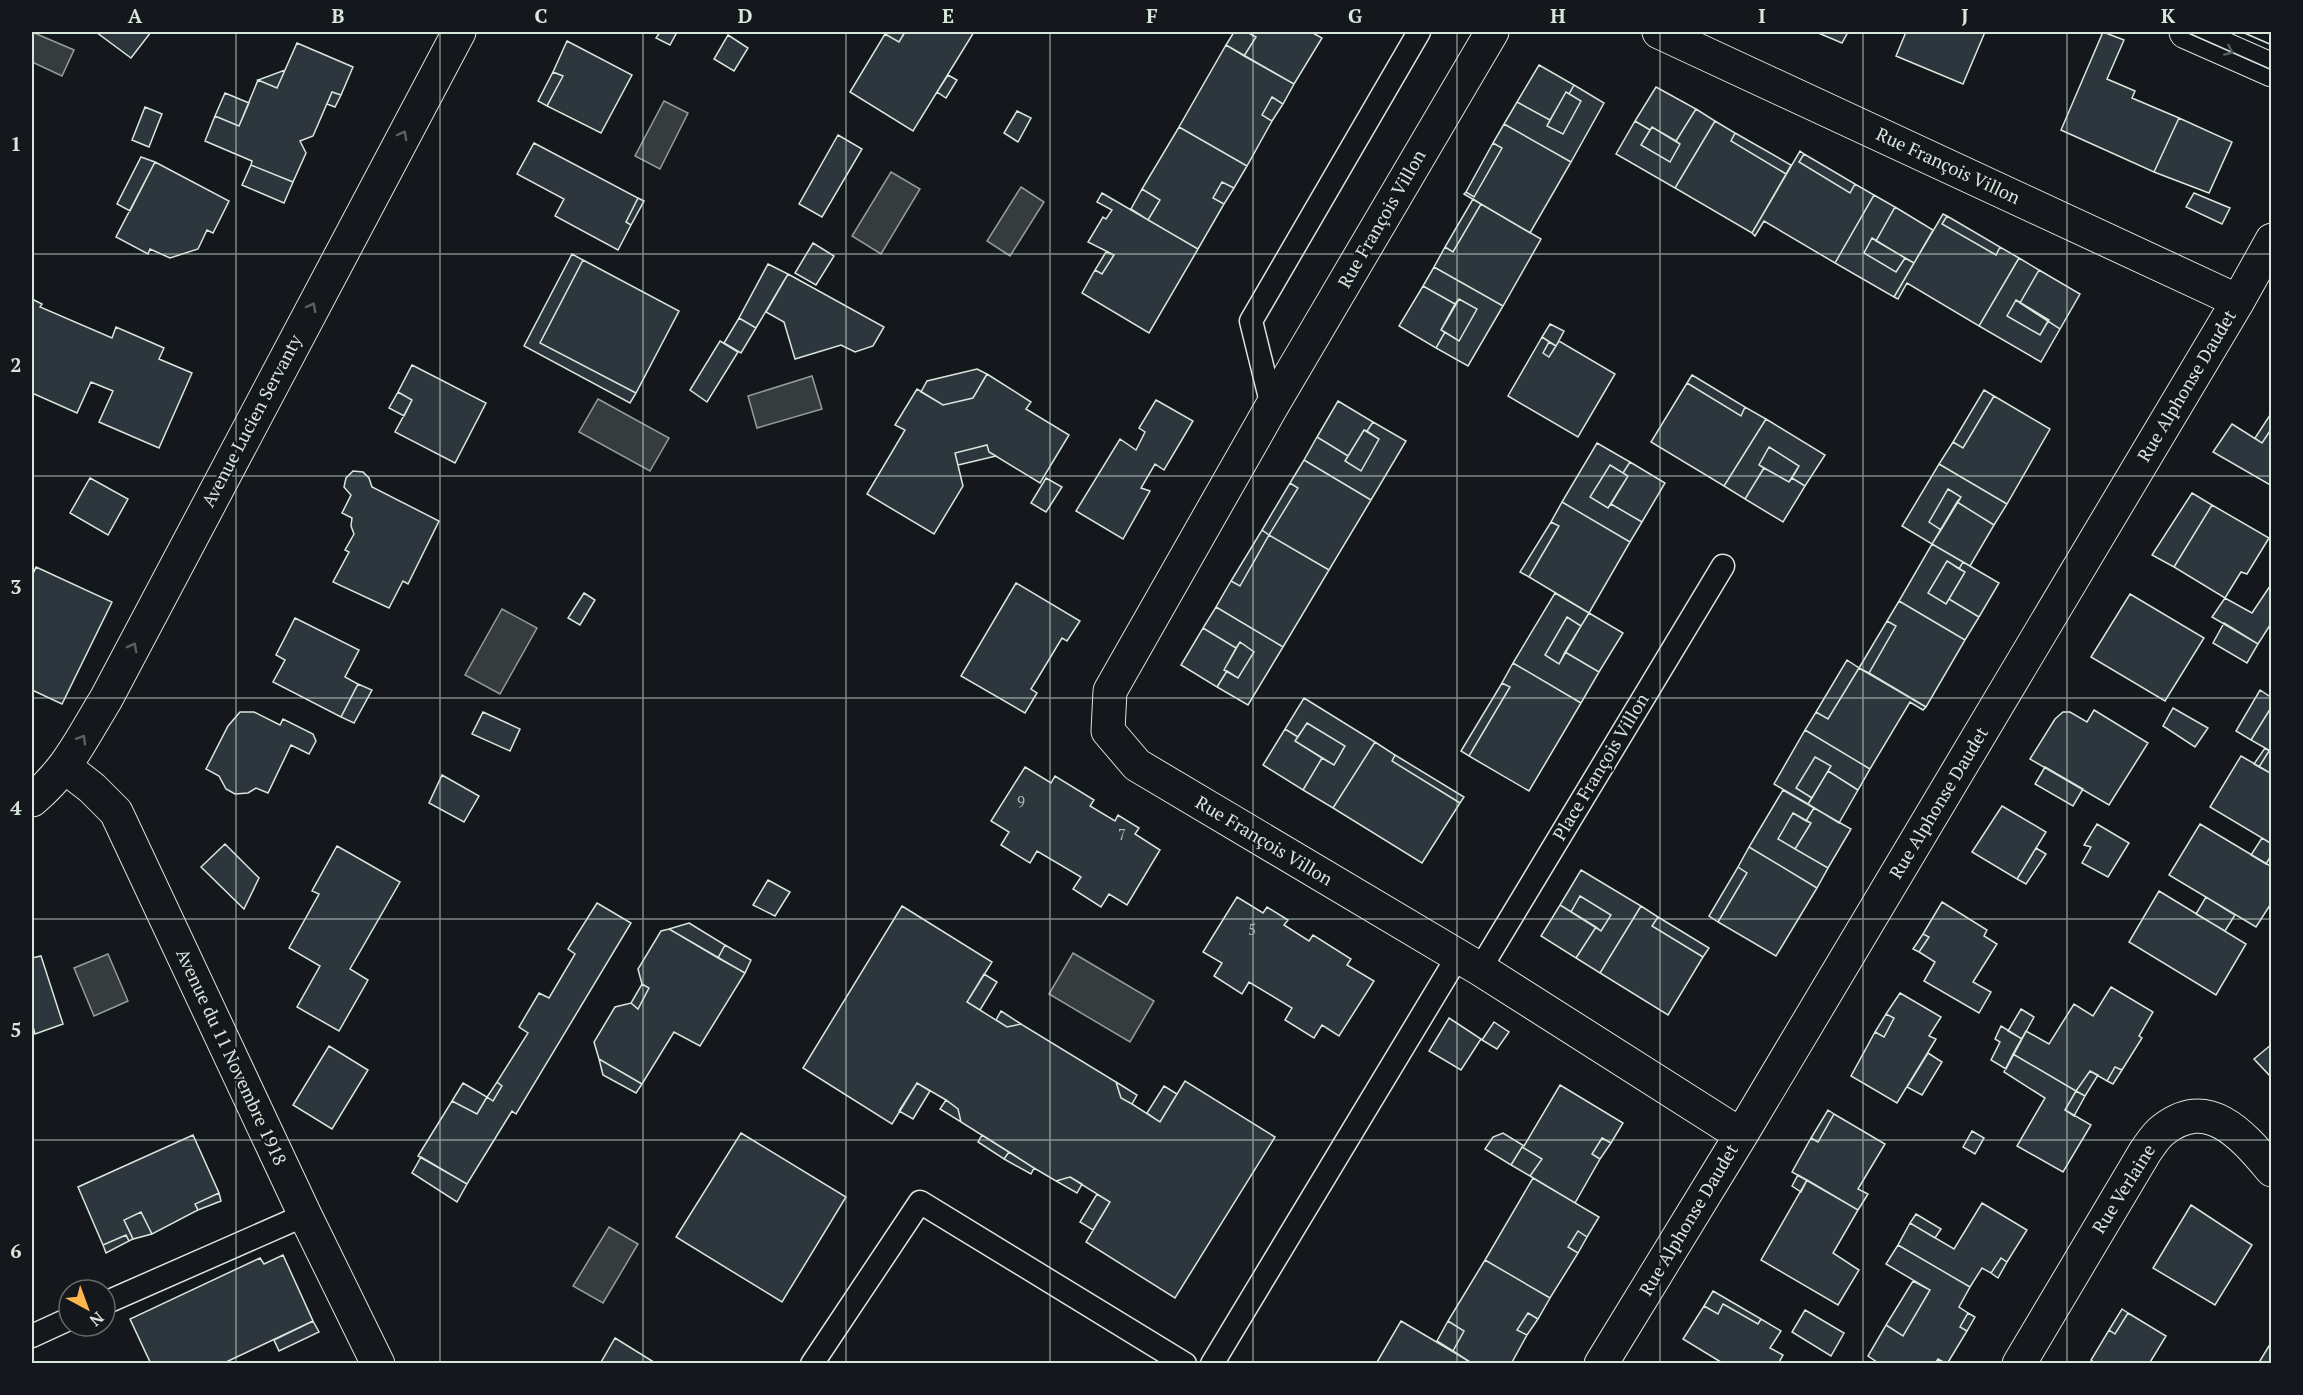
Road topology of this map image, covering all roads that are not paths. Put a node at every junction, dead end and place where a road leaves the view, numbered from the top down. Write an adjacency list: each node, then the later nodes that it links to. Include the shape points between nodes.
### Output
1 (459, 32): 13 (street, Avenue Lucien Servanty, one-way to 1, via 106,699)
2 (1419, 32): 11 (lane, via 1251,321)
3 (1492, 32): 11 (street, Rue François Villon)
4 (1659, 32): 10 (street, Rue François Villon)
5 (2186, 32): 8 (street, one-way to 8)
6 (2242, 32): 7 (street)
7 (2271, 45)
8 (2271, 70)
9 (2271, 240): 10 (street, Rue Alphonse Daudet)
10 (2238, 301): 16 (street, Rue Alphonse Daudet)
11 (1272, 406): 15 (street, Rue François Villon, via 1110,691 1108,730 1137,765)
12 (1723, 566): 15 (lane, Place François Villon)
13 (65, 766): 14 (street, Avenue Lucien Servanty); 18 (street, Avenue du 11 Novembre 1918, via 116,813)
14 (32, 800)
15 (1469, 962): 16 (street, Rue François Villon); 25 (lane, Place François Villon)
16 (1741, 1135): 26 (street, Rue Alphonse Daudet)
17 (2271, 1170): 27 (street, Rue Verlaine, via 2245,1139 2217,1119 2186,1117 2162,1130 2145,1152)
18 (305, 1215): 19 (lane); 22 (street, Avenue du 11 Novembre 1918)
19 (117, 1298)
20 (57, 1325): 21 (lane)
21 (32, 1336)
22 (378, 1364)
23 (812, 1364): 24 (lane, via 920,1202)
24 (1185, 1364)
25 (1212, 1364)
26 (1601, 1364)
27 (2019, 1364)

